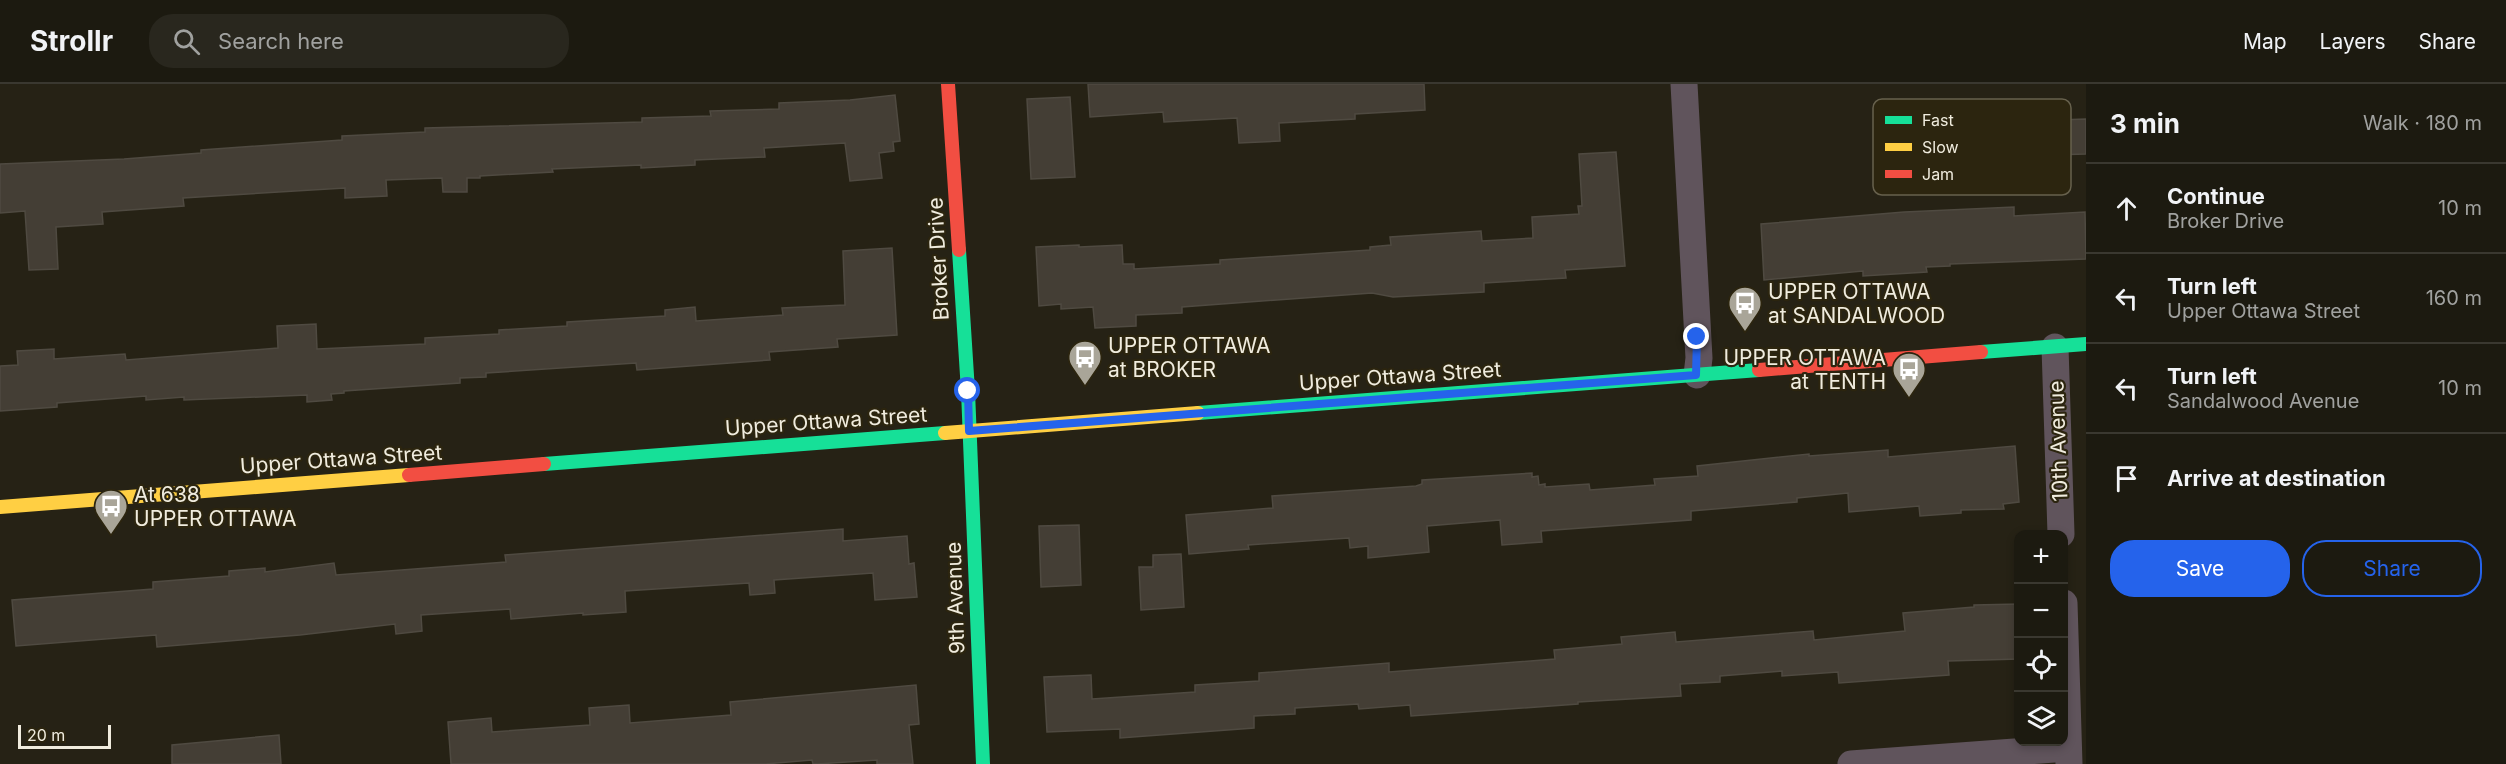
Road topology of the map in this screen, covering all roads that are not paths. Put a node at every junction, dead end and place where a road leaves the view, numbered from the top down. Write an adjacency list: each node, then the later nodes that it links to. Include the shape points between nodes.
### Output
1 (948, 84): 6 (main road, Broker Drive)
2 (1684, 84): 5 (street)
3 (2086, 344): 4 (main road, Upper Ottawa Street)
4 (2055, 347): 5 (main road, Upper Ottawa Street); 8 (street, 10th Avenue)
5 (1696, 375): 6 (main road, Upper Ottawa Street)
6 (969, 431): 7 (main road, Upper Ottawa Street); 11 (main road, 9th Avenue)
7 (0, 507)
8 (2061, 530)
9 (2065, 638): 10 (street)
10 (2069, 756): 12 (street)
11 (983, 764)
12 (1851, 764)

